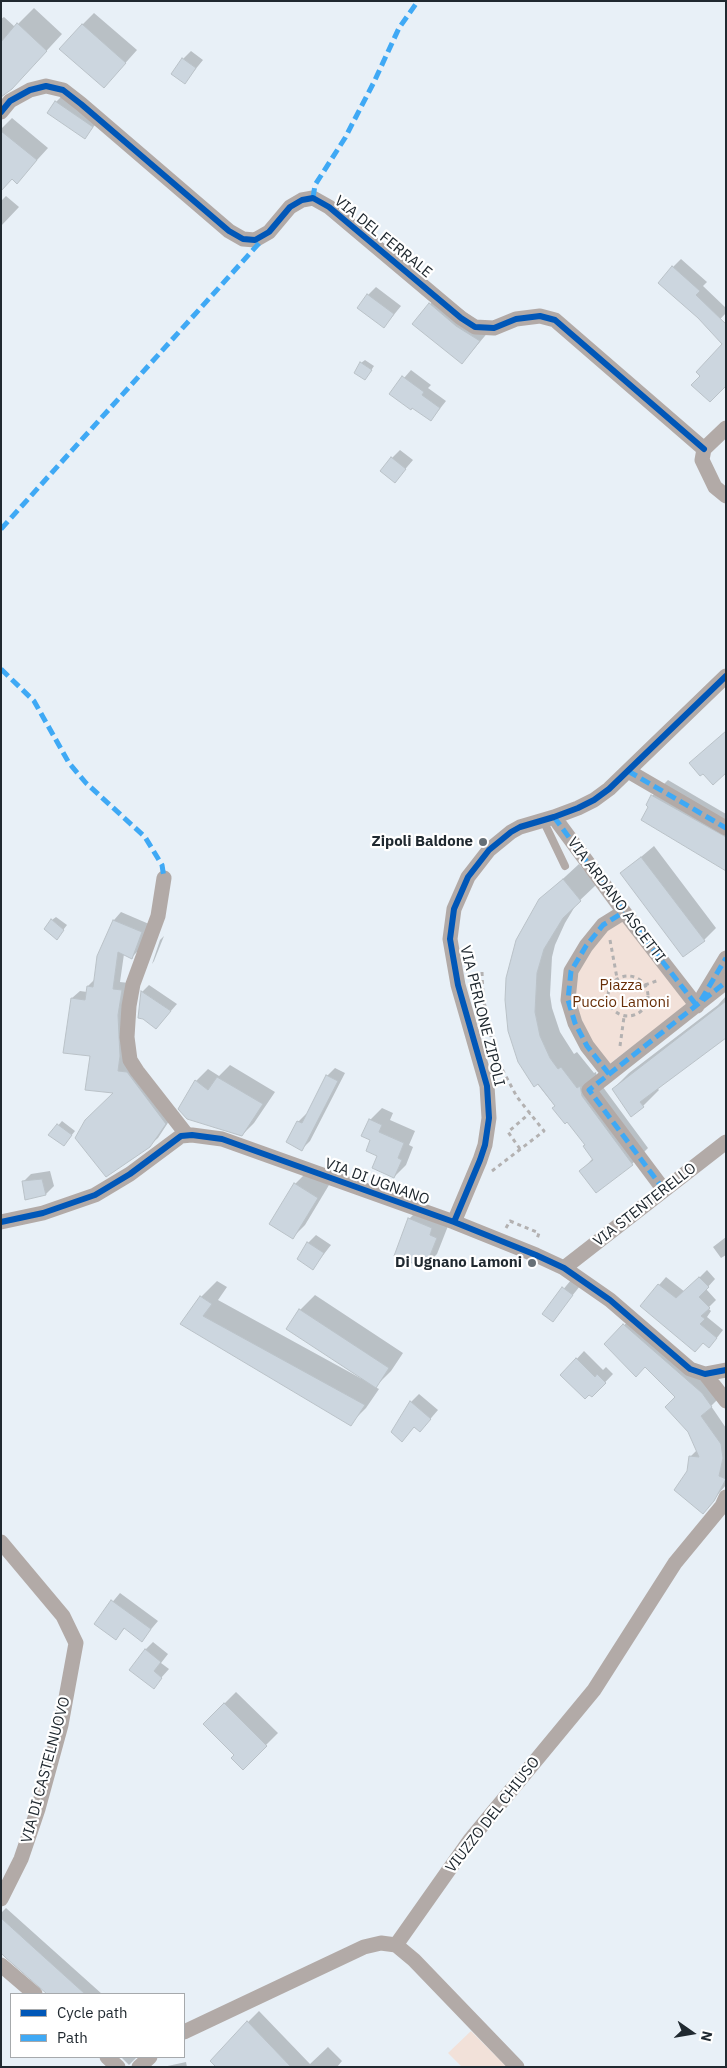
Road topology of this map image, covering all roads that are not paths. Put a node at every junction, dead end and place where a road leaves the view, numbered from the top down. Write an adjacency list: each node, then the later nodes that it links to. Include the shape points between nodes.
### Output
1 (1, 112): 3 (street, VIA DEL FERRALE, via 10,101 30,90 46,86 63,90 229,231 243,239 255,240 269,232 290,207 313,198 329,207 475,327 494,328 516,319 540,316 555,320)
2 (726, 428): 3 (street)
3 (704, 449): 4 (street, via 702,460 708,475)
4 (726, 496)
5 (726, 676): 6 (street, VIA PERLONE ZIPOLI)
6 (628, 771): 7 (street, VIA PERLONE ZIPOLI, via 594,800); 8 (street)
7 (549, 819): 9 (lane); 11 (street, VIA ARDANO ASCETTI); 20 (street, VIA PERLONE ZIPOLI, via 511,832 495,844 468,877 451,923 453,963 480,1058 490,1107 485,1145)
8 (726, 828)
9 (565, 866)
10 (164, 878): 16 (street, via 158,916 133,984 127,1038 130,1060 136,1071)
11 (624, 912): 14 (street, VIA ARDANO ASCETTI); 15 (street, via 608,922 586,946 571,971 568,1000 583,1039)
12 (726, 958): 14 (street)
13 (726, 982): 14 (street)
14 (697, 1006): 15 (street)
15 (613, 1072): 18 (street, via 589,1090)
16 (187, 1135): 19 (street, via 176,1138 130,1174 95,1195 44,1213); 20 (street, VIA DI UGNANO, via 222,1139)
17 (726, 1142): 18 (street, VIA STENTERELLO)
18 (664, 1190): 21 (street, VIA STENTERELLO)
19 (1, 1222)
20 (454, 1222): 21 (street, VIA DI UGNANO)
21 (564, 1268): 23 (street, VIA DI UGNANO, via 610,1300 687,1367)
22 (726, 1370): 23 (street)
23 (705, 1374): 24 (street)
24 (726, 1401)
25 (726, 1498): 28 (street, VIUZZO DEL CHIUSO, via 675,1563 594,1690 470,1840)
26 (1, 1542): 27 (street, VIA DI CASTELNUOVO, via 63,1616 76,1643 61,1726 38,1809 21,1859)
27 (1, 1899)
28 (396, 1945): 31 (street, via 381,1943 364,1947); 36 (street)
29 (1, 1965): 30 (street)
30 (34, 1993)
31 (185, 2032)
32 (107, 2058): 34 (street)
33 (149, 2058): 35 (street)
34 (118, 2067)
35 (139, 2067)
36 (517, 2067)

